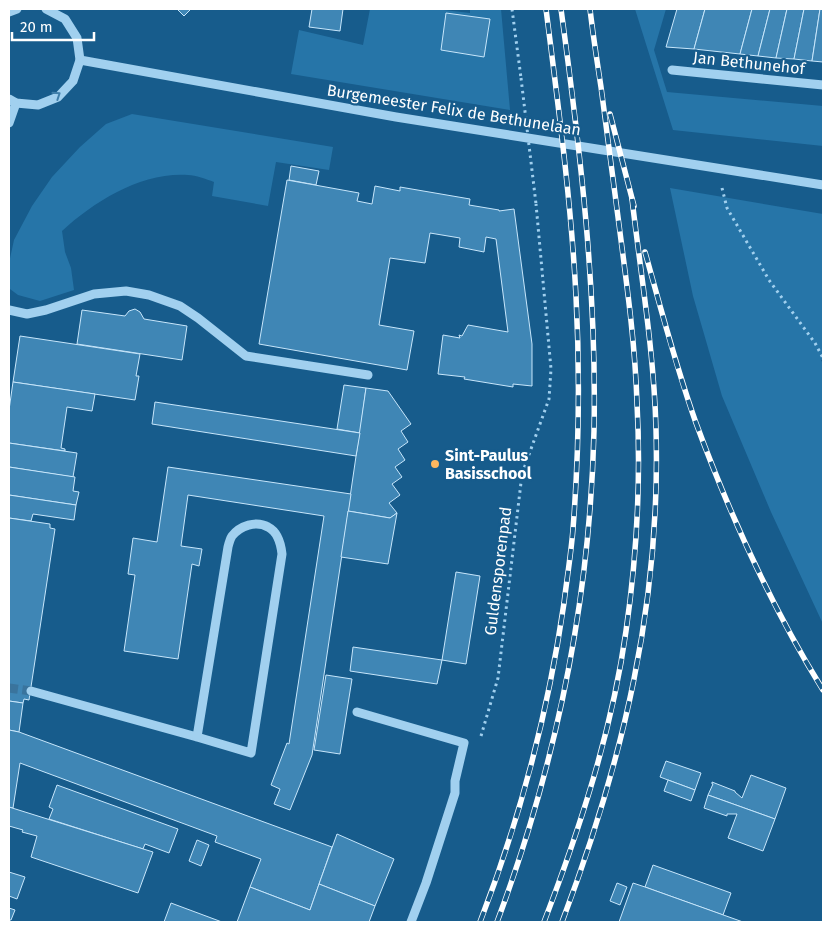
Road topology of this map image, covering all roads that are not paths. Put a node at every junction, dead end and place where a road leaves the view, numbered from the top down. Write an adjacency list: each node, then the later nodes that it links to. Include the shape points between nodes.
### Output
1 (17, 9): 3 (street)
2 (46, 9): 4 (street, via 64,19 77,38)
3 (9, 12)
4 (80, 60): 7 (street, one-way to 4, via 38,104 58,97 73,81); 9 (street, Burgemeester Felix de Bethunelaan, via 387,116)
5 (672, 70): 6 (street, Jan Bethunehof)
6 (823, 85)
7 (12, 101): 8 (street)
8 (9, 123)
9 (823, 185)
10 (9, 310): 11 (street, via 27,314 94,294 126,291 149,295 180,306 246,356)
11 (368, 375)
12 (31, 691): 14 (street)
13 (357, 712): 15 (street, via 464,742 454,793)
14 (197, 737): 14 (street, via 252,753 282,554 281,544 269,527 249,524 231,537)
15 (411, 922)

